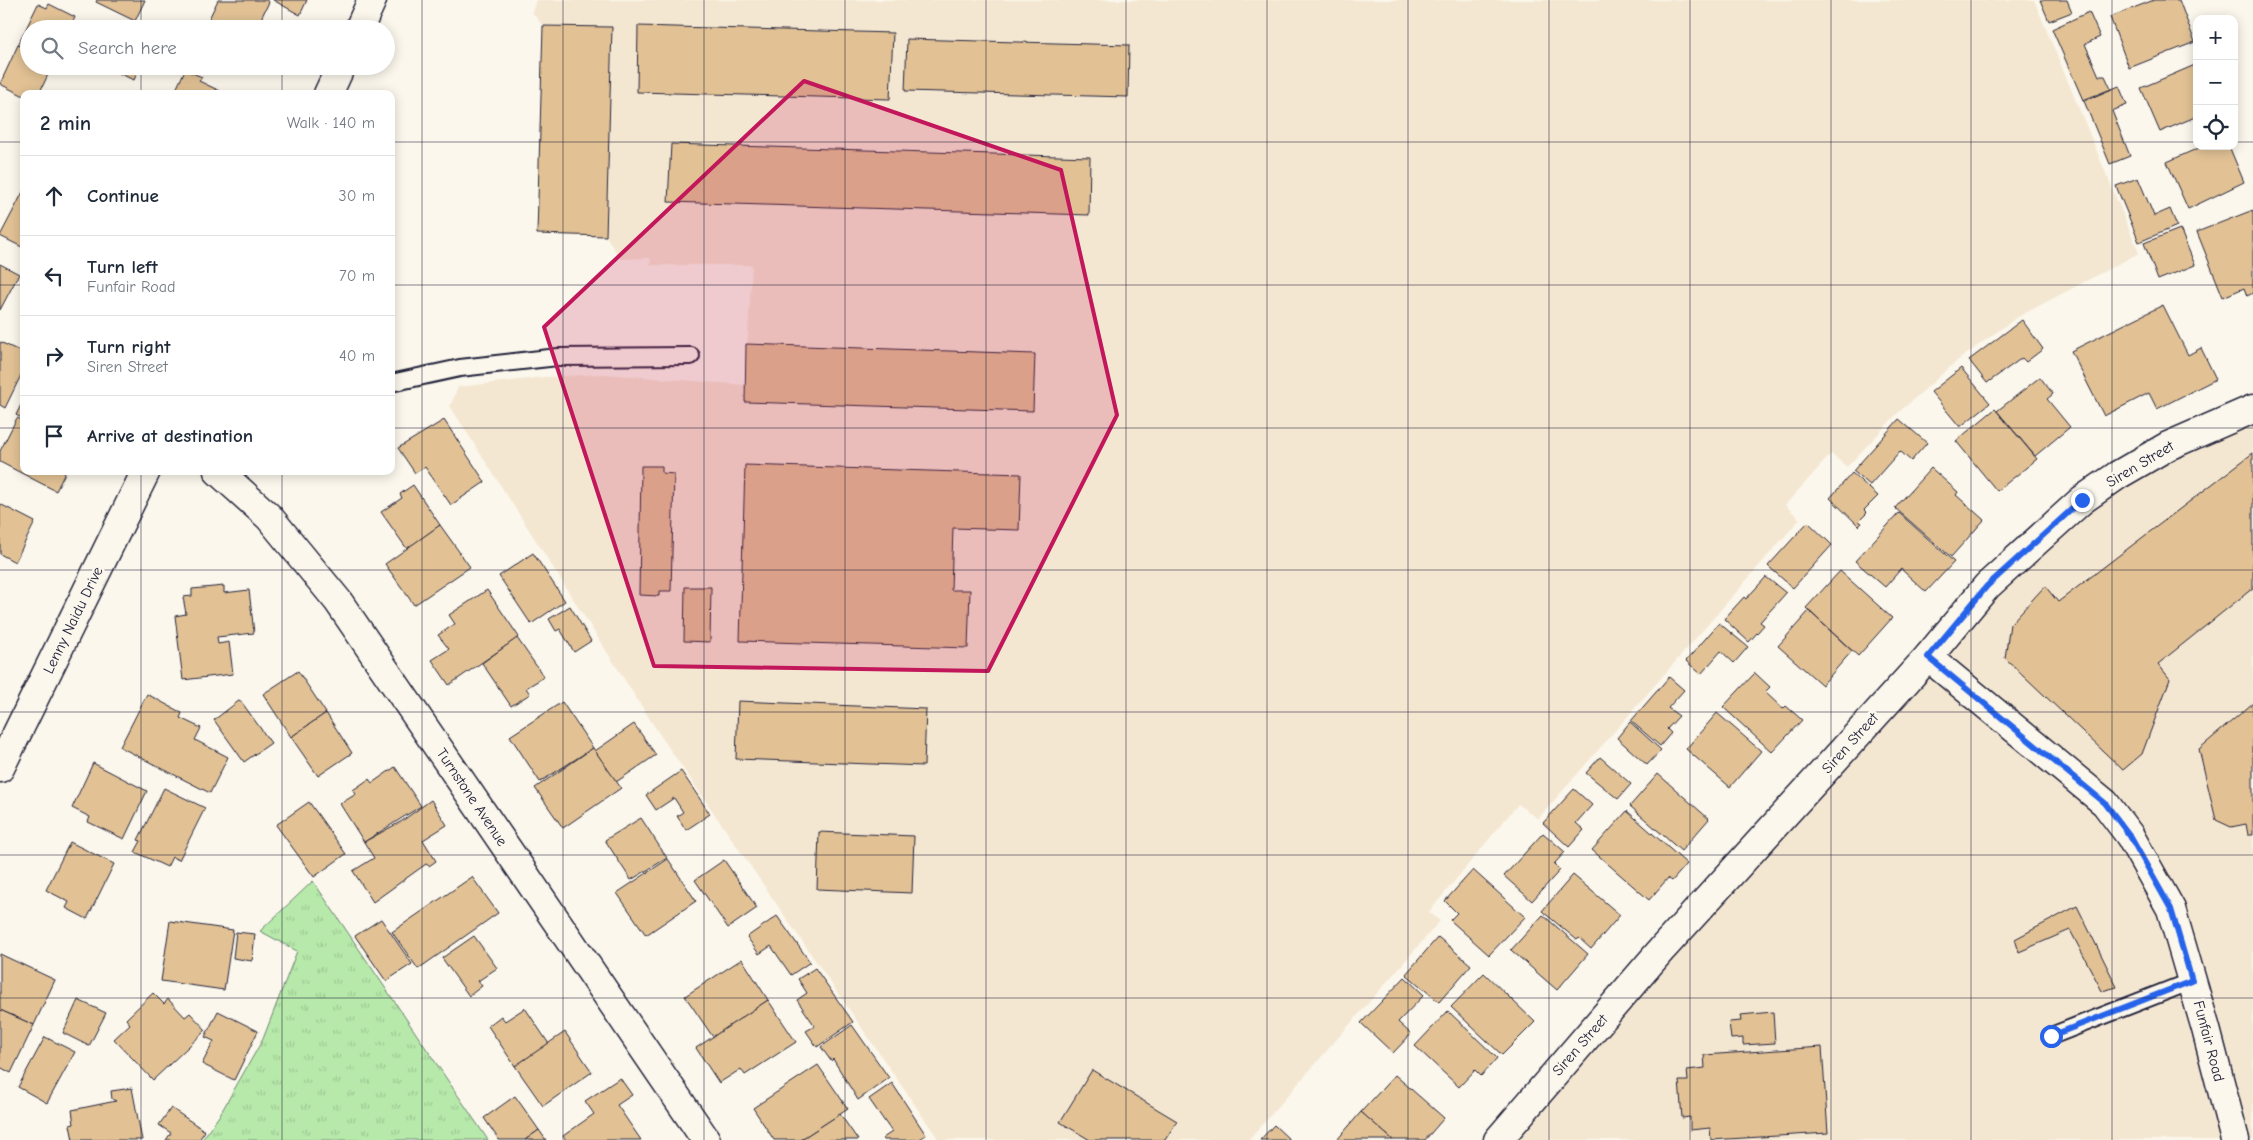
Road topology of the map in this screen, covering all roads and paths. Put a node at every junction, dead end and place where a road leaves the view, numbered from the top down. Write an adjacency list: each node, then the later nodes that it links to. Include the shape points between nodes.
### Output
1 (372, 0): 2 (street)
2 (363, 20)
3 (337, 75): 4 (street)
4 (330, 90)
5 (691, 356): 6 (lane, via 558,357 460,368)
6 (395, 383)
7 (2253, 409): 10 (street, Siren Street, via 2168,446 2082,500 1987,586)
8 (144, 475): 11 (street, Lenny Naidu Drive)
9 (222, 475): 14 (street, Turnstone Avenue, via 269,517 338,601)
10 (1928, 657): 12 (street, Funfair Road, via 2105,803 2130,836 2171,909); 15 (street, Siren Street, via 1663,948)
11 (0, 768)
12 (2192, 981): 13 (lane); 16 (street, Funfair Road)
13 (2051, 1036)
14 (706, 1140)
15 (1498, 1140)
16 (2235, 1140)

